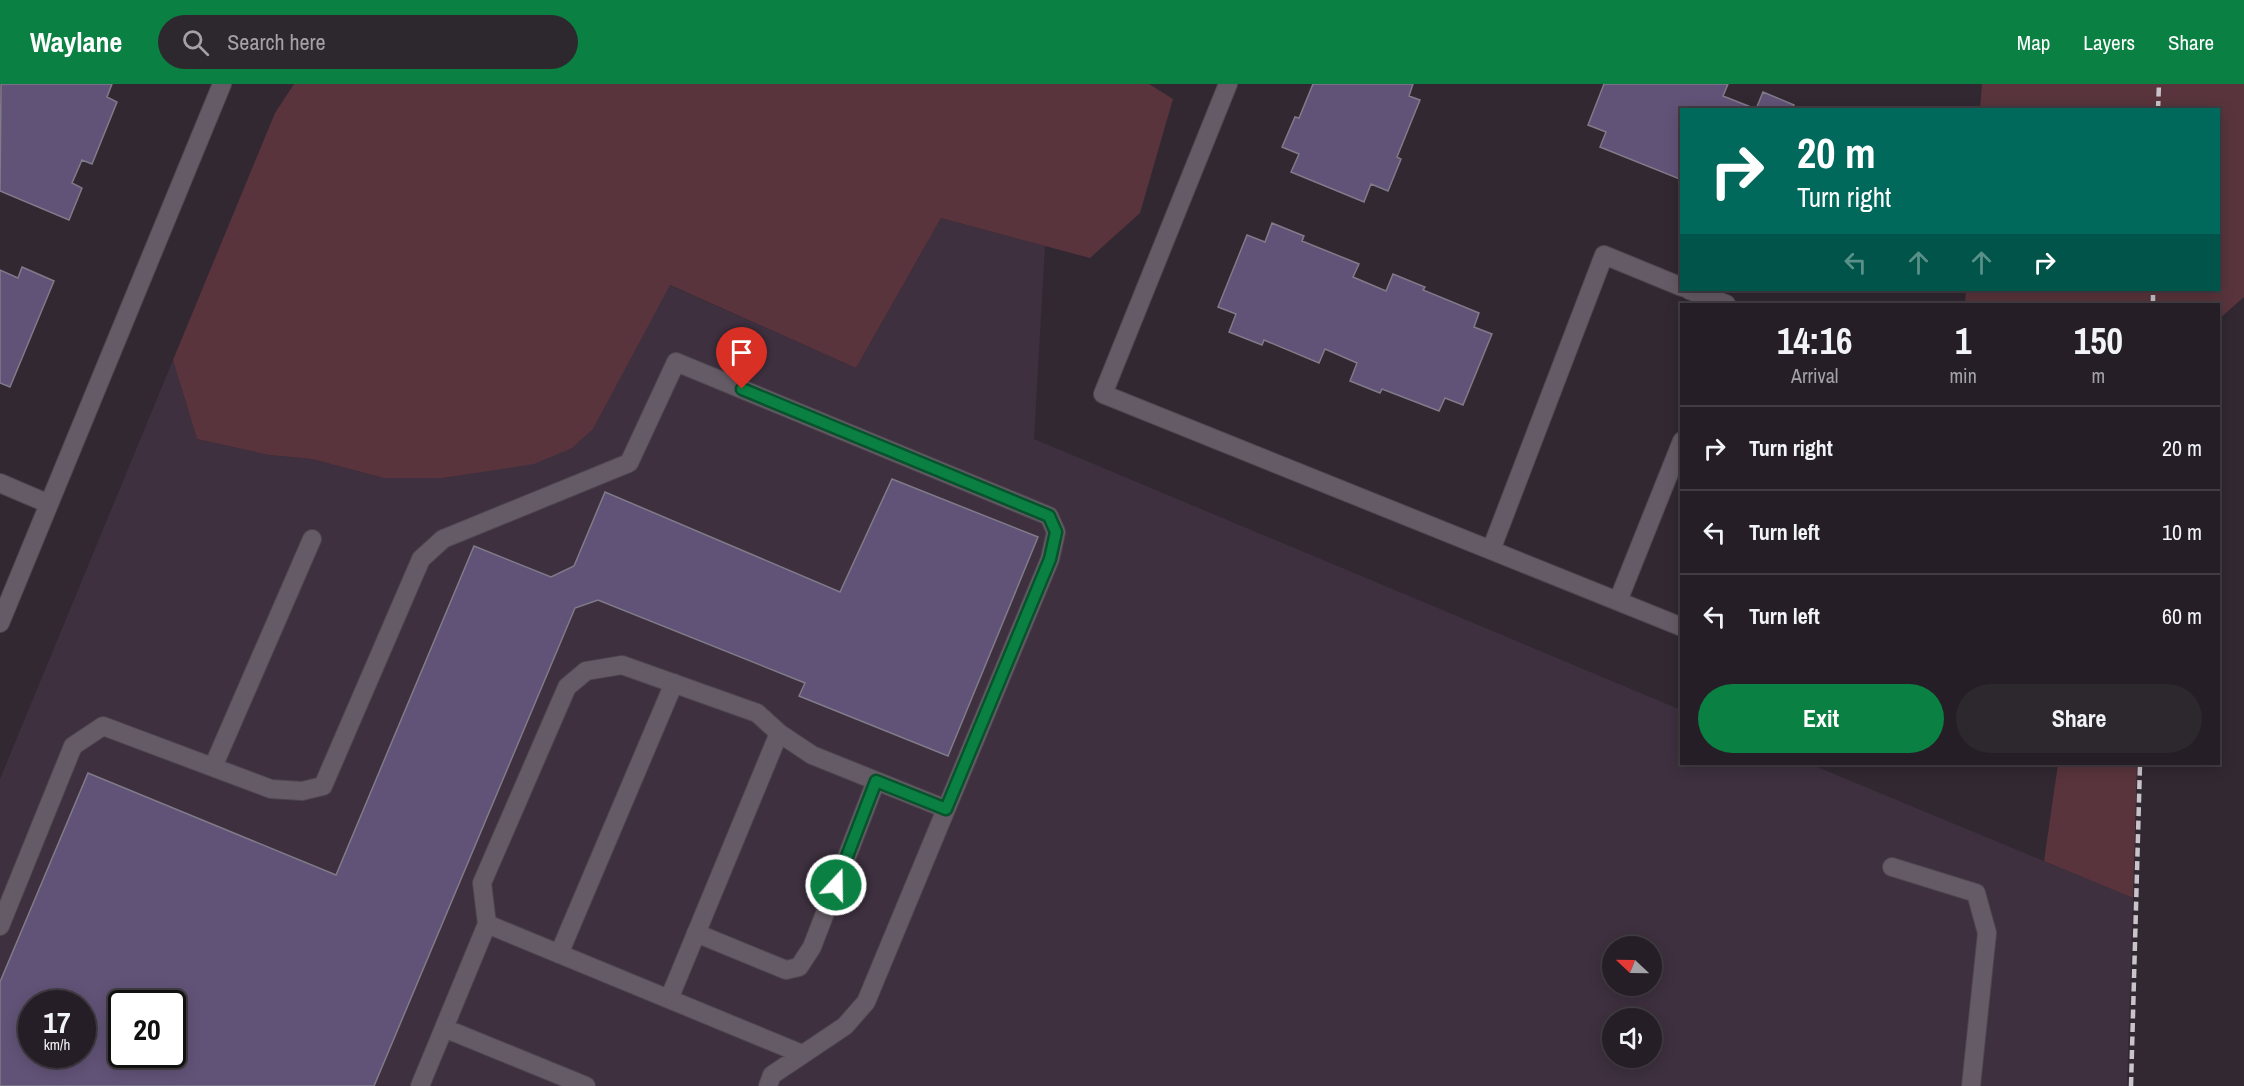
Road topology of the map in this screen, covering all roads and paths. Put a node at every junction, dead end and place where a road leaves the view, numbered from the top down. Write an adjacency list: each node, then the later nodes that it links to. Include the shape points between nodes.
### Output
1 (222, 84): 8 (lane)
2 (1228, 84): 10 (lane, via 1103,394)
3 (1680, 285): 10 (lane, via 1604,255)
4 (1692, 291): 5 (lane)
5 (1723, 303)
6 (1680, 446): 11 (lane)
7 (0, 483): 8 (lane)
8 (49, 504): 12 (lane)
9 (312, 539): 16 (lane)
10 (1491, 550): 11 (lane)
11 (1618, 601): 13 (lane)
12 (0, 623)
13 (1680, 626)
14 (674, 683): 15 (lane, via 757,713); 20 (lane, via 622,665 586,671 567,687 482,883); 23 (lane)
15 (779, 733): 17 (lane, via 812,755); 22 (lane)
16 (213, 767): 18 (lane, via 271,789 302,791 323,786 421,559 443,540 629,463 676,362 1049,516 1056,532 1050,559); 21 (lane, via 103,726 73,746)
17 (876, 781): 18 (lane); 22 (lane, via 812,947 799,967 786,970)
18 (946, 809): 26 (lane, via 866,1002 845,1026)
19 (1892, 867): 30 (lane, via 1976,893 1987,933)
20 (487, 924): 23 (lane); 25 (lane)
21 (0, 926)
22 (696, 933): 24 (lane)
23 (559, 954): 24 (lane)
24 (669, 999): 26 (lane)
25 (444, 1028): 27 (lane); 28 (lane)
26 (802, 1054): 29 (lane, via 772,1075)
27 (420, 1086)
28 (586, 1086)
29 (768, 1086)
30 (1971, 1086)

